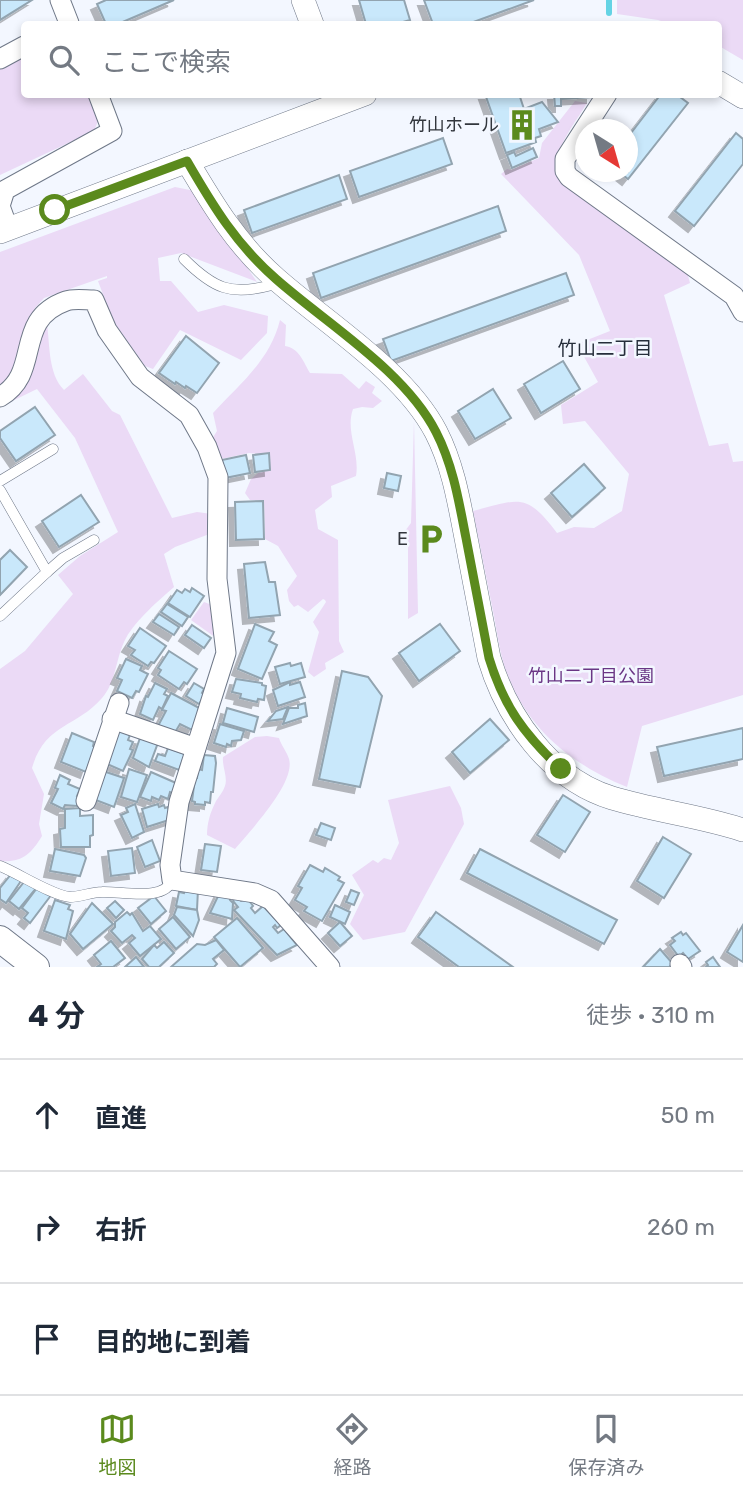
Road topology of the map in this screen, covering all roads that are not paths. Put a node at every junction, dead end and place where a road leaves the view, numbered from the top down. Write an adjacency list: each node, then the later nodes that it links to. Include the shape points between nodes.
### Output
1 (60, 0): 3 (street)
2 (303, 0): 4 (street)
3 (68, 21)
4 (311, 21)
5 (21, 48): 6 (street)
6 (0, 59)
7 (722, 84): 8 (street)
8 (743, 97)
9 (100, 98): 13 (street, via 112,131 5,190 0,206)
10 (604, 98): 16 (street, via 565,159 565,171 734,296)
11 (339, 99): 12 (street)
12 (187, 161): 13 (street); 15 (street, via 222,220)
13 (4, 230)
14 (184, 259): 15 (lane, via 217,286 247,292 272,285)
15 (275, 278): 27 (street, via 392,375 435,430 456,486 489,658 498,686 522,729 561,769 609,797)
16 (743, 312)
17 (0, 397): 25 (street, via 18,380 40,317 67,300 94,300 107,330 140,377 189,415 207,447 218,477 217,579 226,653)
18 (53, 449): 19 (lane)
19 (0, 481)
20 (0, 490): 21 (lane)
21 (4, 508): 23 (lane)
22 (94, 540): 23 (lane)
23 (47, 572): 24 (lane)
24 (0, 616)
25 (196, 748): 26 (street, via 116,711); 29 (street, via 180,802 170,865)
26 (86, 801)
27 (743, 830)
28 (0, 866): 29 (lane, via 69,897 163,892)
29 (172, 880): 32 (street, via 255,893 271,900)
30 (0, 939): 31 (main road)
31 (36, 967)
32 (330, 967)

